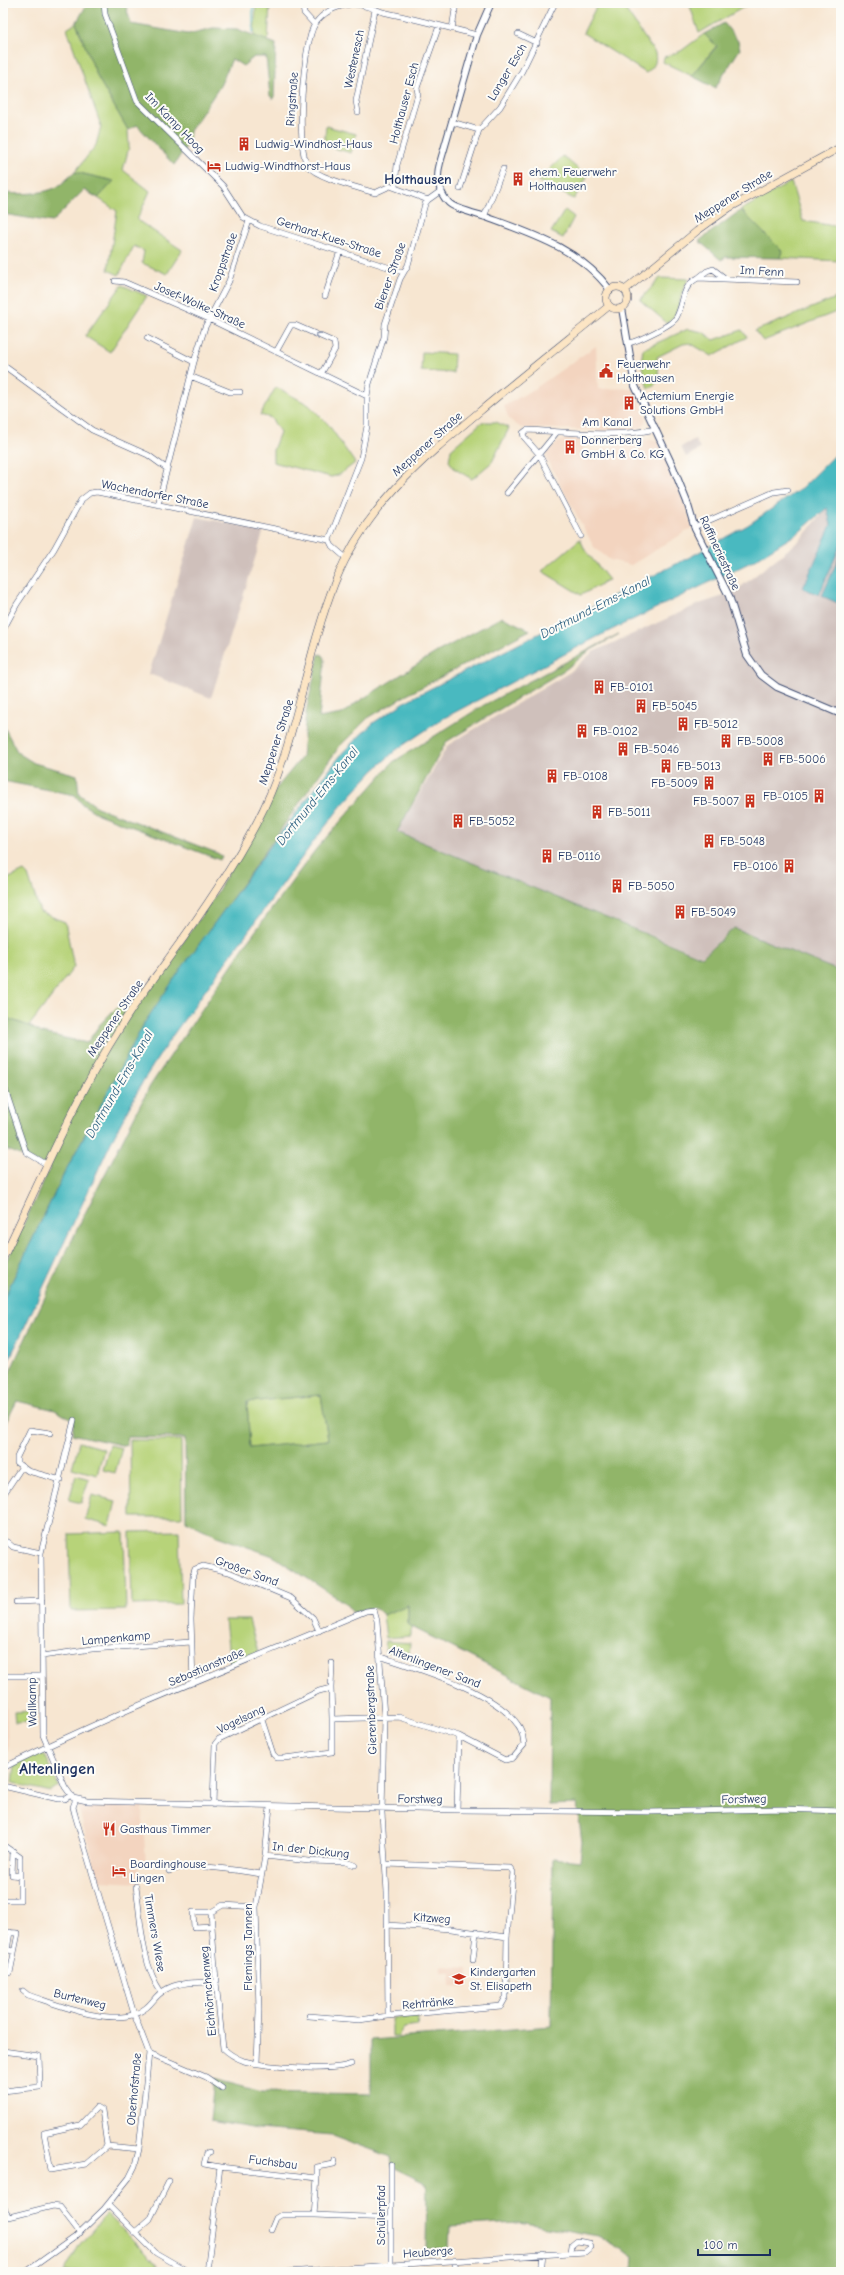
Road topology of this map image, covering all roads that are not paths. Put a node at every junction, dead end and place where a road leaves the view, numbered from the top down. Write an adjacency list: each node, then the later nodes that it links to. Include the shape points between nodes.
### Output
1 (104, 3): 23 (street, Im Kamp Hoog, via 105,14 137,101 223,186)
2 (302, 3): 7 (street, via 304,14)
3 (456, 3): 9 (street)
4 (491, 3): 11 (street)
5 (555, 3): 12 (street, Langer Esch)
6 (375, 10): 7 (street, Ringstraße, via 352,4 330,10); 8 (street, Ringstraße); 13 (street, Westenesch, via 356,100)
7 (314, 24): 18 (street, Ringstraße, via 307,44 300,135 305,161 309,167 324,175 375,193 385,187)
8 (439, 26): 9 (street, Ringstraße); 18 (street, Holthauser Esch, via 417,88 418,94 397,165)
9 (452, 28): 11 (street, Ringstraße)
10 (518, 34): 12 (street, Langer Esch)
11 (477, 35): 14 (street)
12 (536, 42): 15 (street, Langer Esch, via 500,107)
13 (358, 112)
14 (452, 122): 15 (street); 20 (street, via 437,173 438,184)
15 (479, 130): 19 (street, Langer Esch)
16 (841, 147): 31 (main road, Meppener Straße, via 729,208)
17 (503, 169): 22 (street)
18 (395, 187): 21 (street)
19 (460, 189)
20 (442, 190): 21 (street); 22 (street, via 451,204)
21 (428, 200): 25 (street, Biener Straße, via 408,265)
22 (484, 217): 30 (street, via 540,238 579,258)
23 (249, 221): 24 (street, Gerhard-Kues-Straße); 35 (street, Kroppstraße, via 229,281)
24 (340, 251): 25 (street, Gerhard-Kues-Straße); 32 (street)
25 (403, 272): 44 (street, Biener Straße, via 385,324 386,330)
26 (698, 278): 27 (street, Im Fenn); 27 (street, Im Fenn, via 713,269); 37 (street, Im Fenn, via 684,289 673,322)
27 (726, 279): 29 (street, Im Fenn)
28 (115, 280): 35 (street, Josef-Wolke-Straße)
29 (797, 282)
30 (610, 290): 31 (main road, via 618,287); 33 (main road, via 606,296)
31 (625, 290): 34 (main road, via 628,298)
32 (325, 296)
33 (609, 306): 34 (main road, via 614,309); 55 (main road, Meppener Straße, via 436,448 404,478 374,512)
34 (622, 308): 37 (street, Raffineriestraße)
35 (209, 319): 38 (street, Josef-Wolke-Straße); 39 (street, Kroppstraße)
36 (147, 338): 39 (street)
37 (629, 343): 45 (street, Raffineriestraße, via 636,386)
38 (276, 352): 41 (street, Josef-Wolke-Straße); 41 (street, one-way to 38, via 335,349 334,342 295,324 291,325)
39 (194, 362): 42 (street, Kroppstraße)
40 (3, 365): 48 (street, via 92,430 148,455)
41 (321, 374): 44 (street, Josef-Wolke-Straße)
42 (190, 376): 43 (street, via 230,392); 48 (street, Kroppstraße)
43 (240, 392)
44 (367, 396): 54 (street, Biener Straße, via 367,426 361,458)
45 (656, 429): 46 (street, Am Kanal, via 641,432); 52 (street, Raffineriestraße, via 687,502)
46 (557, 432): 47 (street); 47 (street, Am Kanal, via 527,430 523,433)
47 (539, 454): 50 (street); 53 (street, Am Kanal)
48 (166, 468): 51 (street, Kroppstraße)
49 (788, 490): 52 (street, via 774,492)
50 (507, 493)
51 (158, 505): 54 (street, Wachendorfer Straße); 56 (street, Wachendorfer Straße, via 97,492 85,496)
52 (694, 527): 57 (street, Raffineriestraße, via 729,596 747,655 761,675 777,687)
53 (582, 536)
54 (329, 540): 55 (street)
55 (346, 558): 59 (main road, Meppener Straße, via 324,614 287,752 258,820 230,869 88,1079)
56 (3, 630)
57 (841, 714)
58 (3, 1083): 59 (street, via 26,1152)
59 (46, 1164): 60 (main road, Meppener Straße)
60 (3, 1258)
61 (74, 1420): 64 (street, Wallkamp)
62 (50, 1433): 63 (street, via 30,1430 17,1457 17,1463)
63 (21, 1468): 64 (street); 65 (street)
64 (61, 1480): 67 (street, Wallkamp)
65 (3, 1495)
66 (7, 1542): 67 (street, via 13,1547)
67 (41, 1553): 68 (street, Wallkamp)
68 (42, 1601): 69 (street); 73 (street, Wallkamp)
69 (16, 1602)
70 (374, 1610): 71 (street, Sebastianstraße); 74 (street, Gierenbergstraße)
71 (319, 1630): 72 (street, Großer Sand, via 313,1618 291,1598 229,1572 203,1566 195,1569 193,1575); 78 (street, Sebastianstraße)
72 (191, 1642): 73 (street, Lampenkamp, via 92,1649); 78 (street, Großer Sand)
73 (42, 1656): 77 (street, Wallkamp)
74 (379, 1656): 80 (street, Gierenbergstraße); 83 (street, Altenlingener Sand, via 457,1684 494,1704 518,1724 524,1745 520,1753 505,1760)
75 (332, 1663): 79 (street)
76 (3, 1676): 77 (street)
77 (42, 1676): 84 (street, Wallkamp, via 43,1735)
78 (193, 1683): 84 (street, Sebastianstraße)
79 (331, 1688): 81 (street); 82 (street, Vogelsang, via 319,1691)
80 (384, 1716): 81 (street); 83 (street, via 426,1724); 90 (street, Gierenbergstraße)
81 (332, 1719): 82 (street, via 332,1752 284,1758 277,1758 273,1754)
82 (262, 1720): 88 (street, Vogelsang, via 219,1739 215,1744)
83 (459, 1736): 91 (street)
84 (47, 1746): 85 (street); 87 (street, Wallkamp, via 65,1787)
85 (3, 1768)
86 (3, 1786): 87 (street, Forstweg, via 58,1798)
87 (73, 1797): 88 (street, Forstweg); 113 (street, Oberhofstraße, via 75,1815)
88 (213, 1805): 89 (street, Forstweg)
89 (270, 1807): 90 (street, Forstweg); 94 (street, Flemings Tannen)
90 (383, 1808): 91 (street, Forstweg); 95 (street, Rehtränke)
91 (457, 1810): 92 (street, Forstweg, via 650,1812 782,1808)
92 (841, 1812)
93 (3, 1845): 100 (street, via 20,1856 20,1900)
94 (265, 1856): 96 (street, In der Dickung); 98 (street, Flemings Tannen)
95 (385, 1864): 103 (street, Rehtränke); 107 (street, Rehtränke, via 510,1868 513,1872)
96 (355, 1865)
97 (169, 1871): 98 (street, via 177,1866)
98 (261, 1874): 101 (street, Flemings Tannen)
99 (136, 1886): 112 (street, Timmers Wiese, via 144,1945 153,1979)
100 (3, 1900)
101 (256, 1907): 102 (street, via 223,1906); 118 (street, Flemings Tannen, via 259,2010)
102 (211, 1912): 104 (street, Eichhörnchenweg); 104 (street, via 193,1912 194,1926)
103 (387, 1924): 106 (street, Kitzweg); 115 (street, Rehtränke)
104 (212, 1926): 110 (street, Eichhörnchenweg)
105 (3, 1932): 109 (street, via 18,1933 10,1973)
106 (476, 1932): 107 (street, Kitzweg); 108 (street)
107 (507, 1937): 115 (street, Rehtränke, via 506,1997 501,2006)
108 (473, 1960)
109 (3, 1972)
110 (216, 1982): 112 (street, via 179,1985); 118 (street, Eichhörnchenweg, via 223,2048 245,2061)
111 (22, 1991): 113 (street, Burtenweg, via 47,2001 100,2015 119,2018)
112 (161, 1992): 113 (street, via 149,2007)
113 (134, 2014): 117 (street, Oberhofstraße)
114 (309, 2016): 115 (street, via 359,2020)
115 (388, 2016)
116 (3, 2051): 121 (street, via 39,2056 40,2087)
117 (148, 2053): 120 (street, via 206,2077); 123 (street, Oberhofstraße)
118 (257, 2063): 119 (street, via 312,2069)
119 (351, 2064)
120 (222, 2088)
121 (3, 2090)
122 (107, 2146): 122 (street, via 86,2164 52,2170 44,2132 80,2125 97,2107 102,2110); 123 (street)
123 (139, 2149): 130 (street, Oberhofstraße, via 129,2178)
124 (210, 2152): 127 (street, Fuchsbau, via 207,2153 204,2164)
125 (334, 2160): 128 (street, via 334,2164 317,2167)
126 (391, 2166): 133 (street, Schülerpfad)
127 (220, 2167): 128 (street, Fuchsbau); 144 (street)
128 (317, 2178): 132 (street)
129 (169, 2181): 136 (street, via 150,2219)
130 (108, 2205): 135 (street, Oberhofstraße); 136 (street)
131 (3, 2208): 135 (street, via 9,2217 53,2206 60,2207)
132 (314, 2215): 133 (street); 134 (street, via 281,2214 276,2218)
133 (391, 2218): 140 (street, Schülerpfad)
134 (272, 2230)
135 (80, 2233): 142 (street, Oberhofstraße)
136 (134, 2233): 143 (street, via 163,2259)
137 (571, 2252): 138 (street, Heuberge)
138 (543, 2254): 139 (street, Heuberge); 147 (street)
139 (454, 2260): 140 (street, Heuberge); 146 (street)
140 (391, 2264): 141 (street, Heuberge)
141 (315, 2271): 145 (street, Heuberge)
142 (26, 2272)
143 (189, 2272)
144 (207, 2272)
145 (286, 2272)
146 (453, 2272)
147 (540, 2272)

